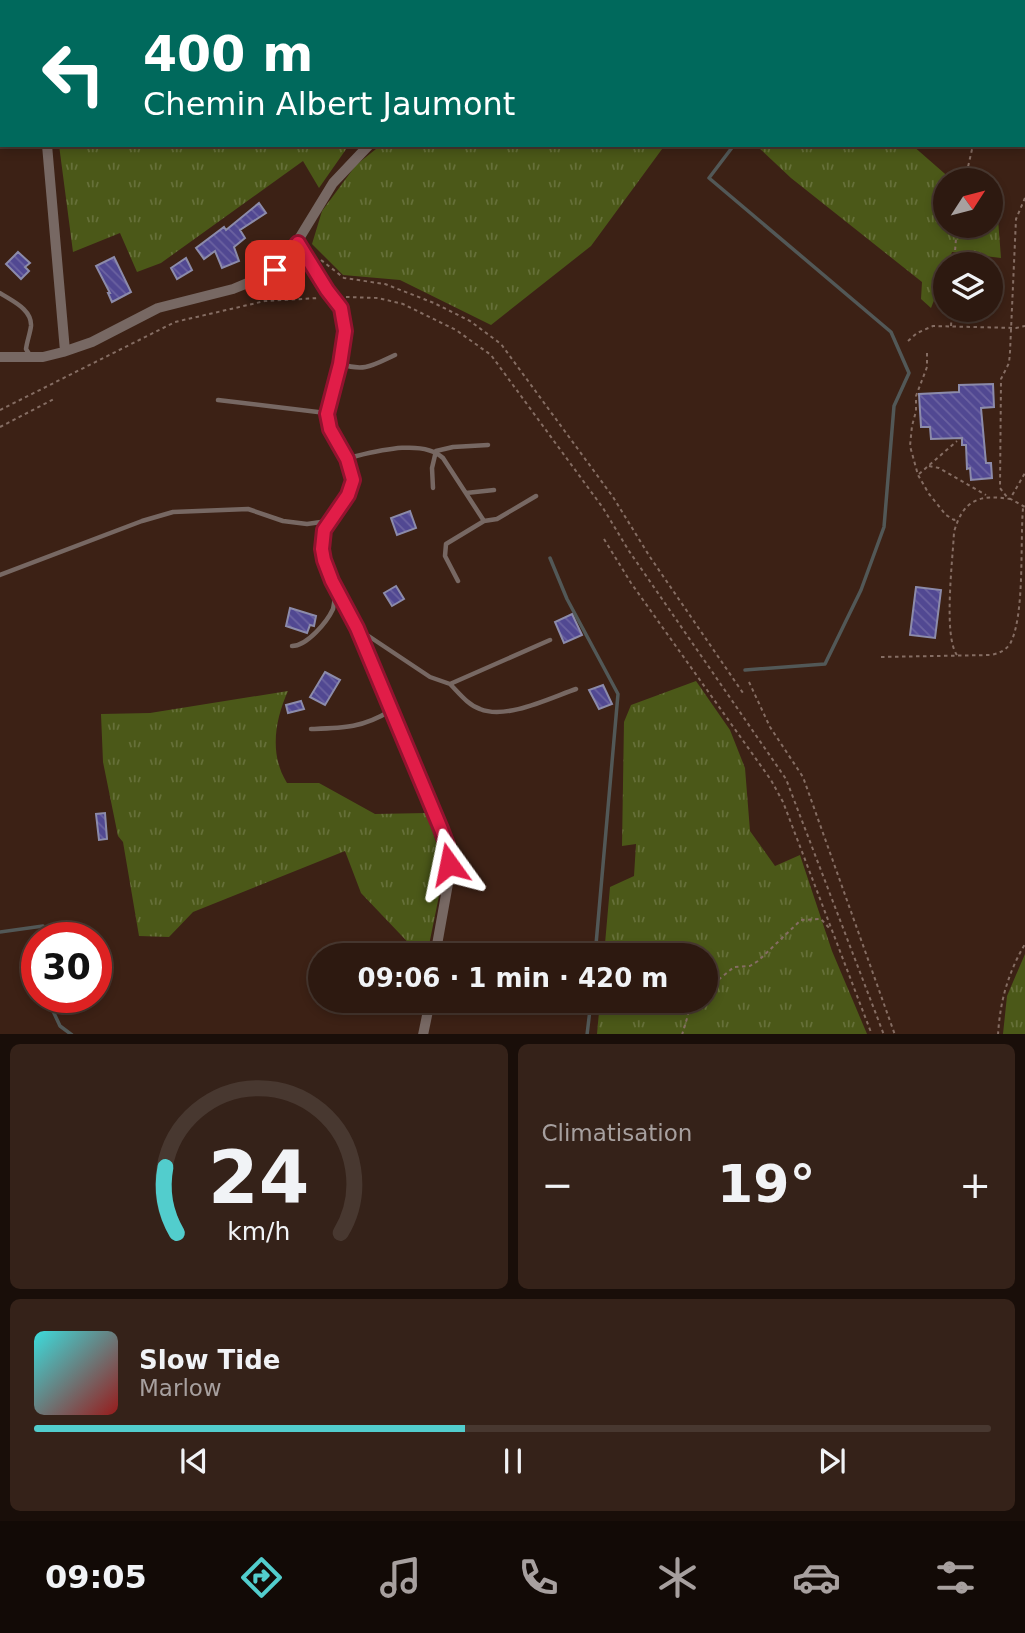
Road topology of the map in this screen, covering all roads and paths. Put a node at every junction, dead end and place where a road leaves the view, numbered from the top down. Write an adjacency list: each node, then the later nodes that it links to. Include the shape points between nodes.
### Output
1 (47, 147): 15 (street)
2 (367, 147): 6 (street, via 333,183)
3 (973, 147): 4 (path)
4 (968, 168)
5 (1025, 198): 13 (path, via 1017,219)
6 (298, 243): 7 (street); 15 (street, via 286,260 256,281 159,308)
7 (304, 253): 9 (street); 55 (path, via 319,258 344,278 386,284 434,303 501,344 613,497)
8 (0, 293): 19 (lane, via 29,317 26,349)
9 (333, 297): 20 (street, via 344,317); 23 (path, via 265,301 175,322); 67 (path, via 403,304 456,330 491,355 603,508 786,779)
10 (951, 322): 12 (path)
11 (1025, 326): 13 (path)
12 (951, 327): 13 (path); 14 (path, via 926,328)
13 (1011, 328): 38 (path, via 1009,363 1001,379 1000,461 1000,488)
14 (908, 341)
15 (65, 351): 19 (street)
16 (927, 353): 32 (path, via 911,436)
17 (395, 355): 20 (lane, via 359,369)
18 (0, 357): 19 (street)
19 (31, 358)
20 (340, 364): 24 (street)
21 (54, 399): 25 (path)
22 (219, 400): 24 (lane)
23 (0, 410)
24 (327, 414): 29 (street)
25 (0, 427)
26 (957, 442): 30 (path)
27 (488, 445): 28 (lane)
28 (436, 451): 29 (lane, via 416,447); 33 (lane); 35 (lane)
29 (347, 459): 41 (street, via 353,480)
30 (929, 466): 32 (path); 37 (path)
31 (1025, 473): 38 (path)
32 (918, 475): 40 (path, via 934,503 949,518)
33 (433, 488)
34 (494, 490): 35 (lane)
35 (466, 493): 42 (lane)
36 (536, 496): 42 (lane, via 497,519)
37 (988, 496): 38 (path); 40 (path, via 976,499)
38 (1010, 499): 39 (path)
39 (1024, 507): 50 (path, via 1019,621 1010,644 991,655)
40 (958, 518): 50 (path, via 950,630)
41 (329, 520): 44 (lane, via 307,524 283,521 248,509 173,512); 46 (street, via 322,549)
42 (484, 521): 45 (lane, via 446,544 445,556)
43 (604, 539): 58 (path, via 771,780)
44 (0, 575)
45 (458, 581)
46 (337, 587): 47 (street); 49 (lane, via 327,618 303,644)
47 (357, 628): 53 (lane, via 429,677); 56 (street)
48 (550, 639): 53 (lane)
49 (292, 646)
50 (957, 655): 51 (path)
51 (881, 657)
52 (748, 682): 68 (path, via 770,727 803,777)
53 (450, 684): 54 (lane, via 470,704 493,712)
54 (576, 689)
55 (743, 694)
56 (391, 710): 57 (lane, via 354,727); 59 (street, via 447,845 449,878)
57 (311, 729)
58 (832, 933): 61 (path, via 821,919 801,920 758,961 734,967); 66 (path)
59 (437, 943)
60 (1025, 944): 69 (path, via 1004,988)
61 (718, 979)
62 (428, 1013): 64 (street)
63 (688, 1013): 65 (path)
64 (424, 1034)
65 (682, 1034)
66 (872, 1034)
67 (884, 1034)
68 (895, 1034)
69 (998, 1034)

